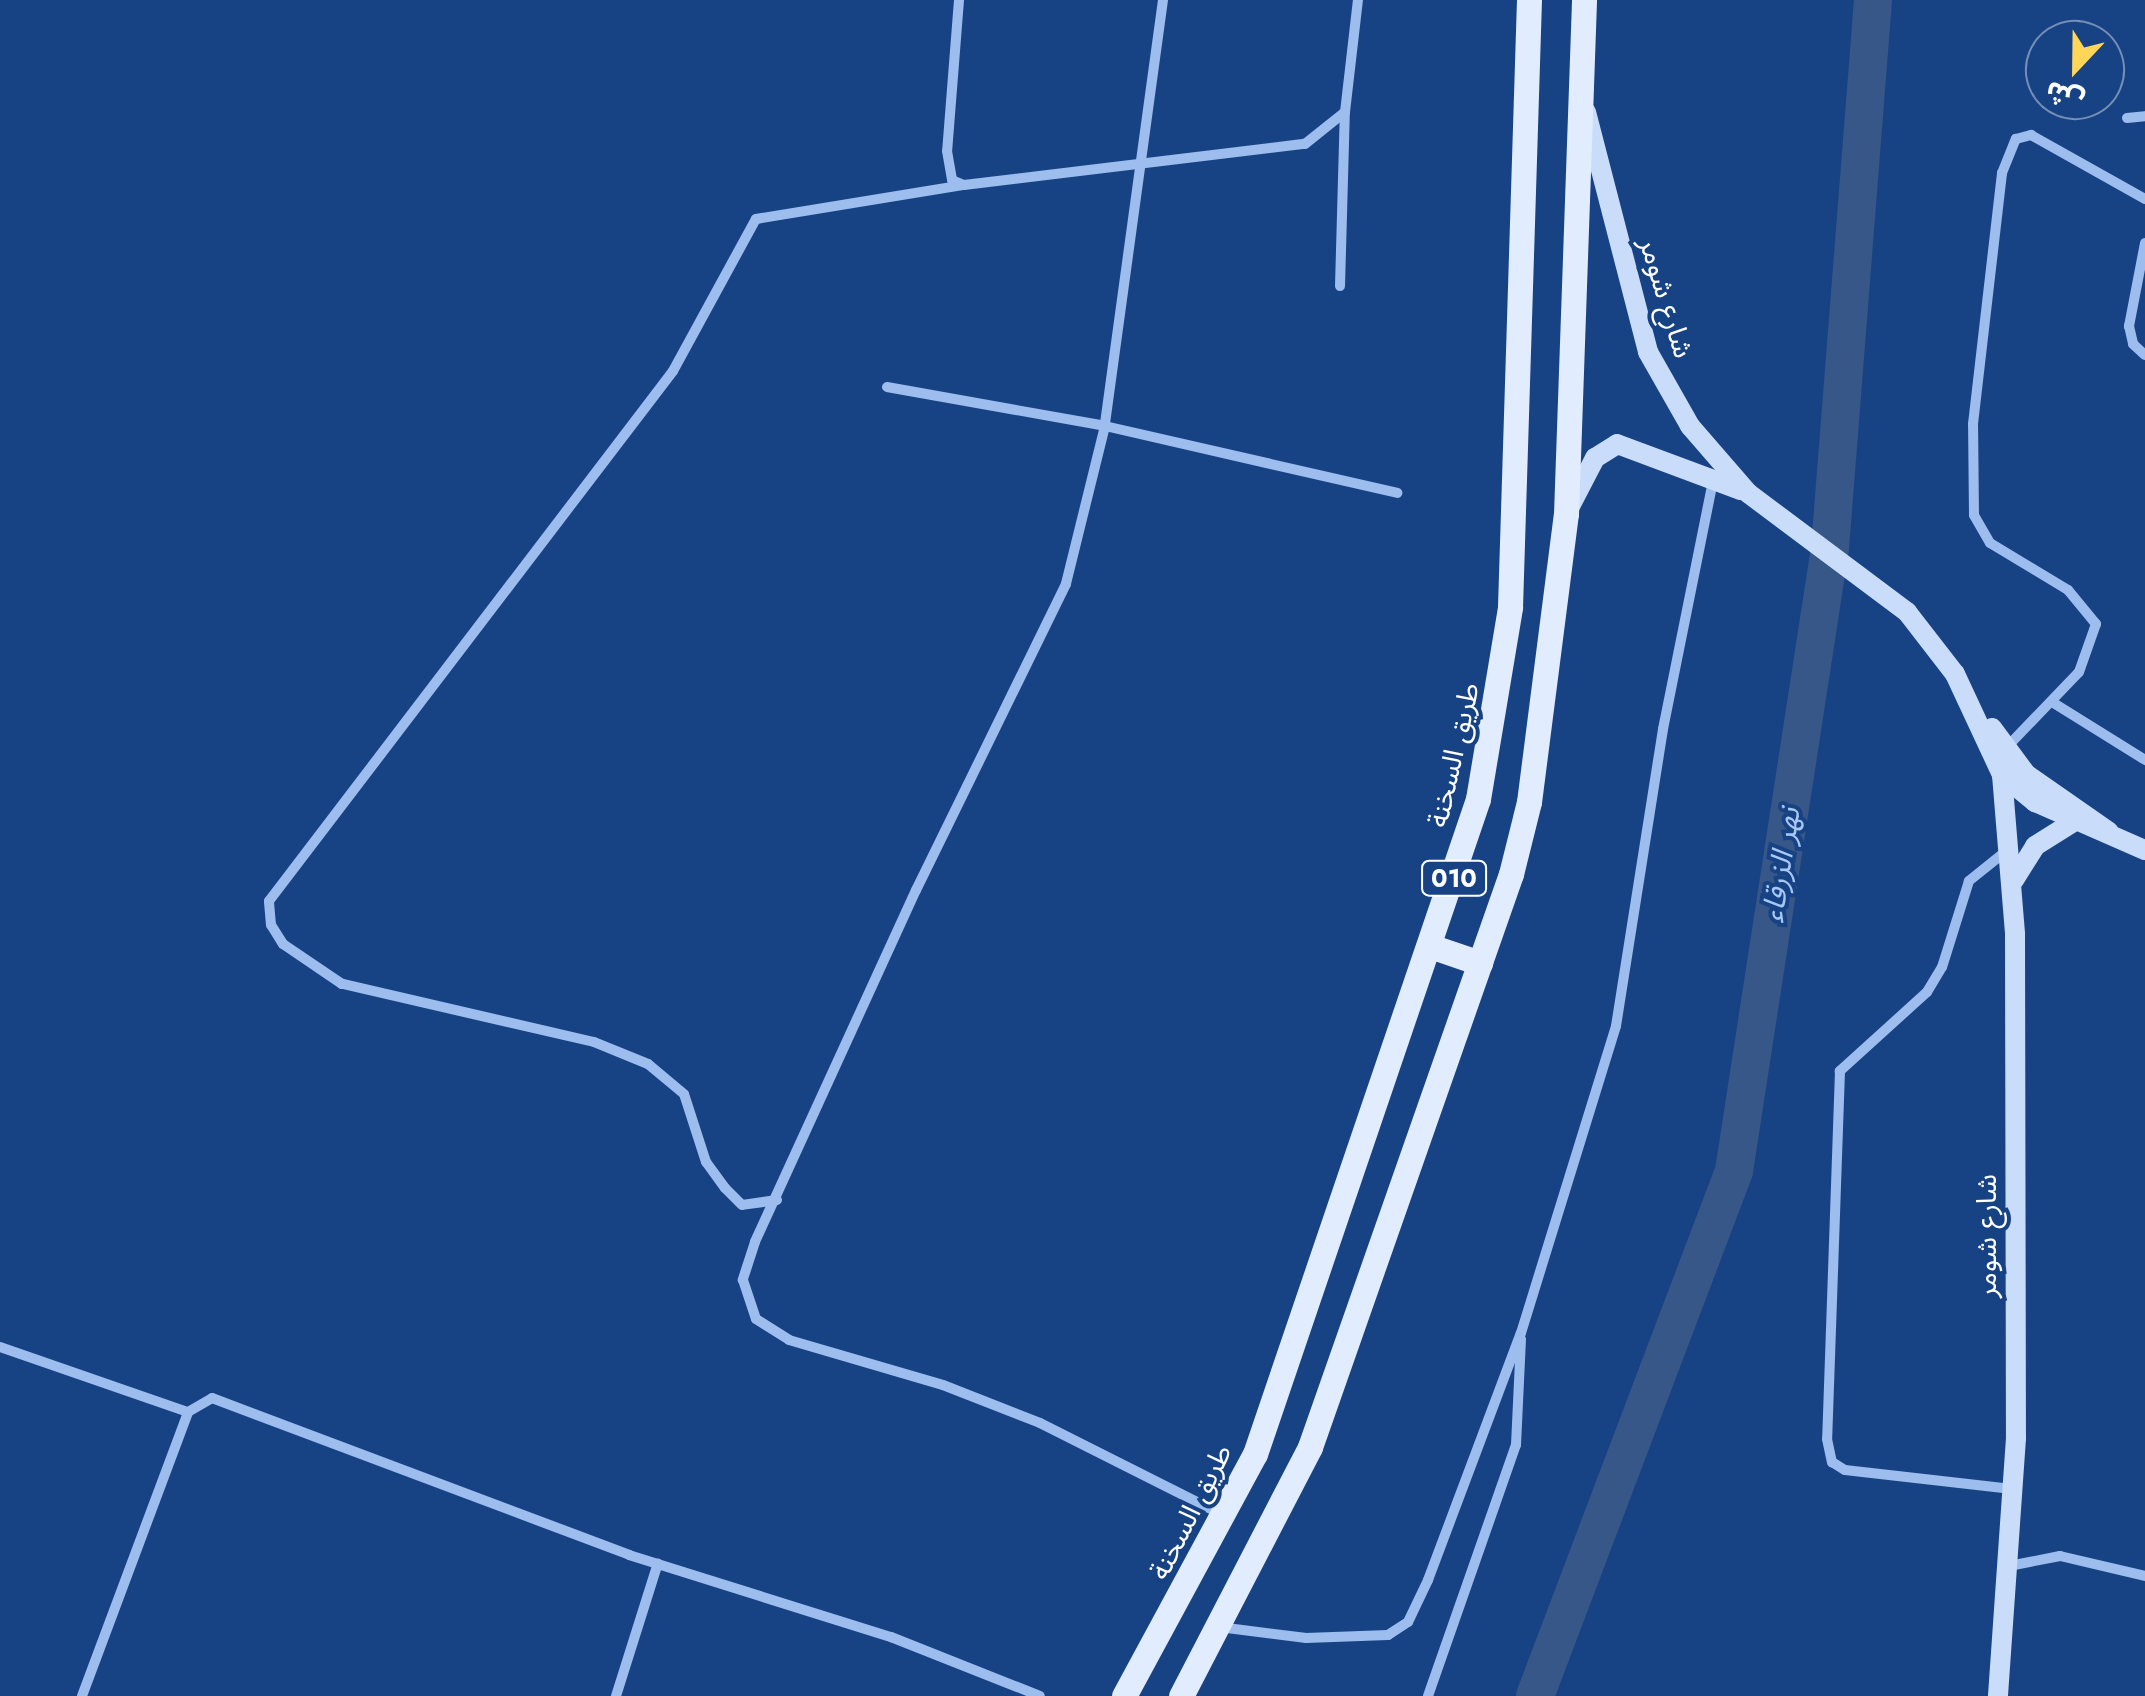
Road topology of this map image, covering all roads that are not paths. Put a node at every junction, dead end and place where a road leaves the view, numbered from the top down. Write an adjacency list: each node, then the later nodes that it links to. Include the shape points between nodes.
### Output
1 (958, 0): 11 (street, via 948,151 952,180)
2 (1164, 0): 10 (street)
3 (1358, 0): 7 (street)
4 (1529, 0): 32 (main road, طريق السخنة / 010, via 1510,607 1478,799)
5 (1584, 0): 6 (main road, 010)
6 (1582, 94): 20 (main road, شارع شومر, via 1648,352 1690,426); 21 (main road, 010)
7 (1345, 112): 10 (street, via 1306,144); 14 (street)
8 (2145, 116): 9 (street)
9 (2128, 118)
10 (1140, 163): 11 (street); 17 (street)
11 (964, 185): 34 (street, via 756,219 674,371 269,901 271,925 282,944 342,984 594,1042 648,1064 684,1094 706,1162 725,1188 742,1204)
12 (2145, 199): 22 (street, via 2031,134 2016,139 2002,173 1970,492 1980,531 1990,542 2091,612 2091,653)
13 (2145, 243): 15 (street, via 2130,326)
14 (1340, 286)
15 (2145, 355)
16 (887, 387): 17 (street)
17 (1105, 426): 19 (street); 34 (street, via 1066,584 916,890)
18 (1713, 479): 20 (main road, شارع شومر); 21 (main road, شارع شومر, via 1617,444 1595,458); 35 (street, via 1666,713 1616,1026)
19 (1397, 493)
20 (1748, 493): 23 (main road, شارع شومر, via 1907,612)
21 (1566, 514): 33 (main road, 010, via 1529,802)
22 (2052, 702): 24 (street); 25 (street)
23 (1971, 704): 24 (main road, شارع شومر); 26 (main road, شارع شومر)
24 (2006, 749): 28 (main road, شارع شومر, via 2038,784)
25 (2145, 760)
26 (2002, 775): 27 (main road, شارع شومر, via 2034,802); 29 (main road, شارع شومر)
27 (2075, 821): 28 (main road, شارع شومر); 31 (main road, via 2035,846)
28 (2109, 832): 30 (main road, شارع شومر)
29 (2012, 848): 31 (main road, شارع شومر); 38 (street, via 1969,880 1942,967 1927,992 1840,1071 1827,1438 1832,1462 1845,1470)
30 (2145, 850)
31 (2014, 880): 38 (main road, شارع شومر)
32 (1430, 946): 33 (main road); 39 (main road, طريق السخنة / 010, via 1286,1374)
33 (1480, 963): 43 (main road, 010, via 1310,1447)
34 (777, 1200): 39 (street, via 744,1280 748,1307 770,1329 1040,1423)
35 (1520, 1333): 43 (street, via 1408,1622 1363,1640); 49 (street, via 1524,1389 1516,1445)
36 (0, 1347): 37 (street)
37 (188, 1412): 40 (street, via 212,1398 236,1404); 44 (street)
38 (2013, 1490): 41 (main road, شارع شومر)
39 (1226, 1516): 47 (main road, طريق السخنة / 010)
40 (658, 1562): 45 (street); 46 (street, via 891,1636)
41 (2009, 1566): 42 (street, via 2060,1556); 50 (main road, شارع شومر)
42 (2145, 1576)
43 (1220, 1627): 48 (main road, 010)
44 (82, 1696)
45 (616, 1696)
46 (1040, 1696)
47 (1124, 1696)
48 (1181, 1696)
49 (1428, 1696)
50 (1998, 1696)

